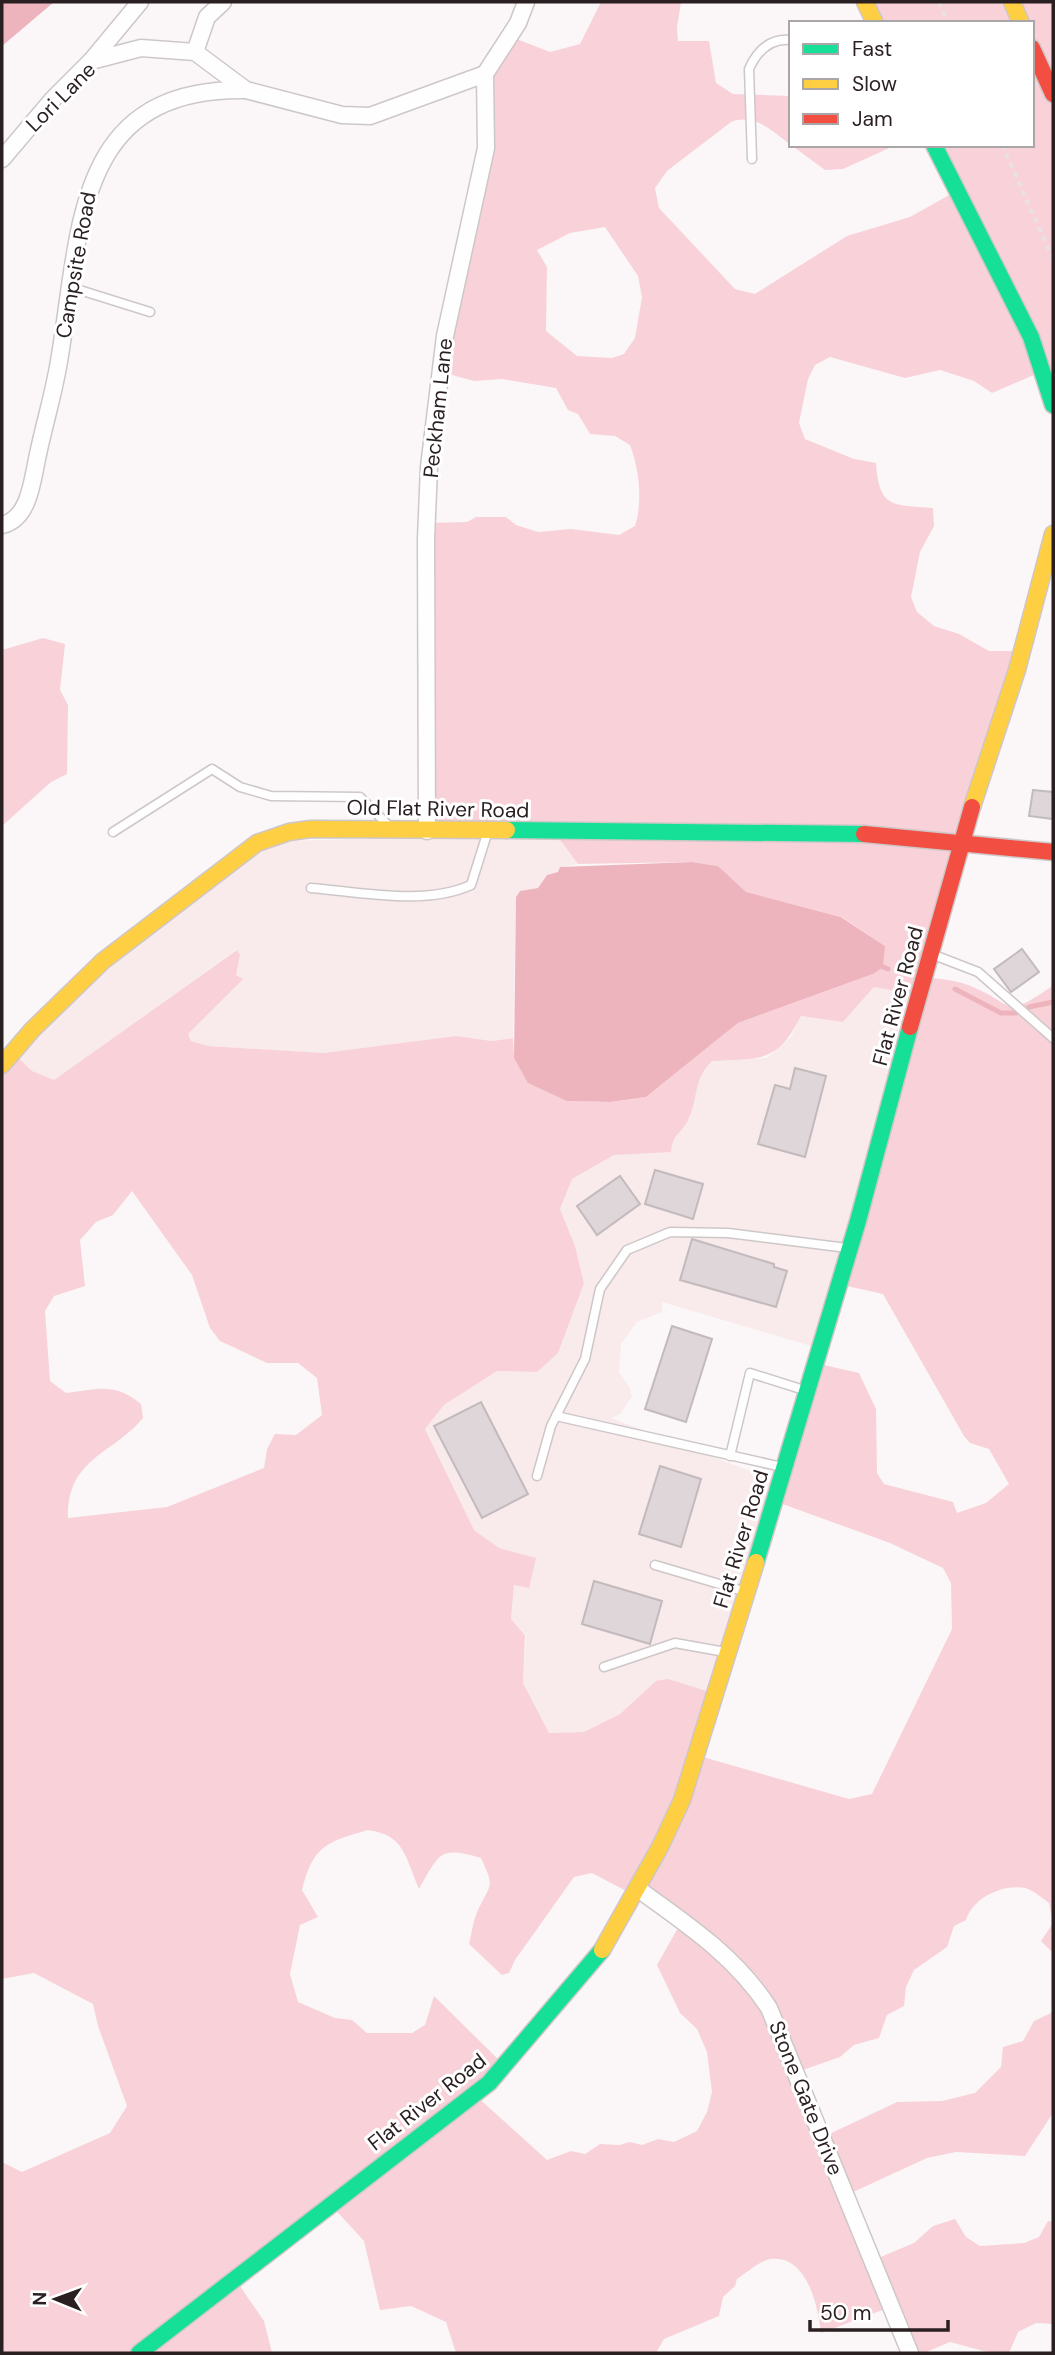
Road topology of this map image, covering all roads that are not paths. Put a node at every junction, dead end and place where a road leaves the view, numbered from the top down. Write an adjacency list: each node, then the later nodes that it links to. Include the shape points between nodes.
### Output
1 (140, 2): 12 (street)
2 (223, 2): 6 (street)
3 (526, 2): 13 (street)
4 (865, 2): 7 (main road)
5 (1012, 2): 8 (main road)
6 (207, 10): 10 (street)
7 (875, 21)
8 (1020, 21)
9 (789, 40): 18 (lane, via 773,41 755,55 749,69)
10 (195, 52): 12 (street, Lori Lane, via 141,48); 14 (street)
11 (1034, 52): 15 (main road)
12 (91, 61): 17 (street, Lori Lane)
13 (485, 74): 14 (street, via 370,116 342,115); 25 (street, Peckham Lane, via 486,148 446,336 429,467)
14 (246, 90): 19 (street, Campsite Road, via 181,96 135,124 118,141 100,164 83,204)
15 (1053, 94)
16 (934, 147): 21 (main road, via 1023,316)
17 (2, 159)
18 (752, 159)
19 (71, 288): 20 (lane); 22 (street, Campsite Road, via 32,486 18,516)
20 (150, 312)
21 (1053, 405)
22 (2, 525)
23 (1053, 534): 28 (main road, Flat River Road, via 1017,670)
24 (392, 830): 25 (main road, Old Flat River Road); 27 (lane, via 360,797 271,796 240,787 212,768); 33 (main road, Old Flat River Road, via 311,829 257,844 103,961)
25 (427, 831): 26 (main road, Old Flat River Road)
26 (488, 831): 28 (main road, Old Flat River Road, via 858,833); 30 (lane, via 471,885 454,893 396,895)
27 (113, 832)
28 (960, 843): 29 (main road, Old Flat River Road); 31 (main road, Flat River Road)
29 (1053, 852)
30 (311, 888)
31 (931, 954): 32 (lane, via 978,972); 34 (main road, Flat River Road)
32 (1053, 1038)
33 (2, 1065)
34 (850, 1248): 35 (main road, Flat River Road); 36 (lane, via 728,1233 670,1232 627,1250 600,1289 585,1359)
35 (807, 1391): 37 (lane, via 750,1373); 38 (main road, Flat River Road)
36 (556, 1416): 37 (lane); 39 (lane)
37 (730, 1456): 38 (lane)
38 (785, 1468): 41 (main road, Flat River Road)
39 (537, 1476)
40 (655, 1565): 41 (lane)
41 (746, 1592): 42 (main road, Flat River Road)
42 (728, 1652): 43 (lane, via 675,1643); 44 (main road, Flat River Road, via 682,1800)
43 (604, 1667)
44 (638, 1889): 45 (main road, Flat River Road, via 596,1961 489,2083); 46 (street, Stone Gate Drive, via 706,1938 755,1987 769,2008)
45 (139, 2353)
46 (910, 2353)

